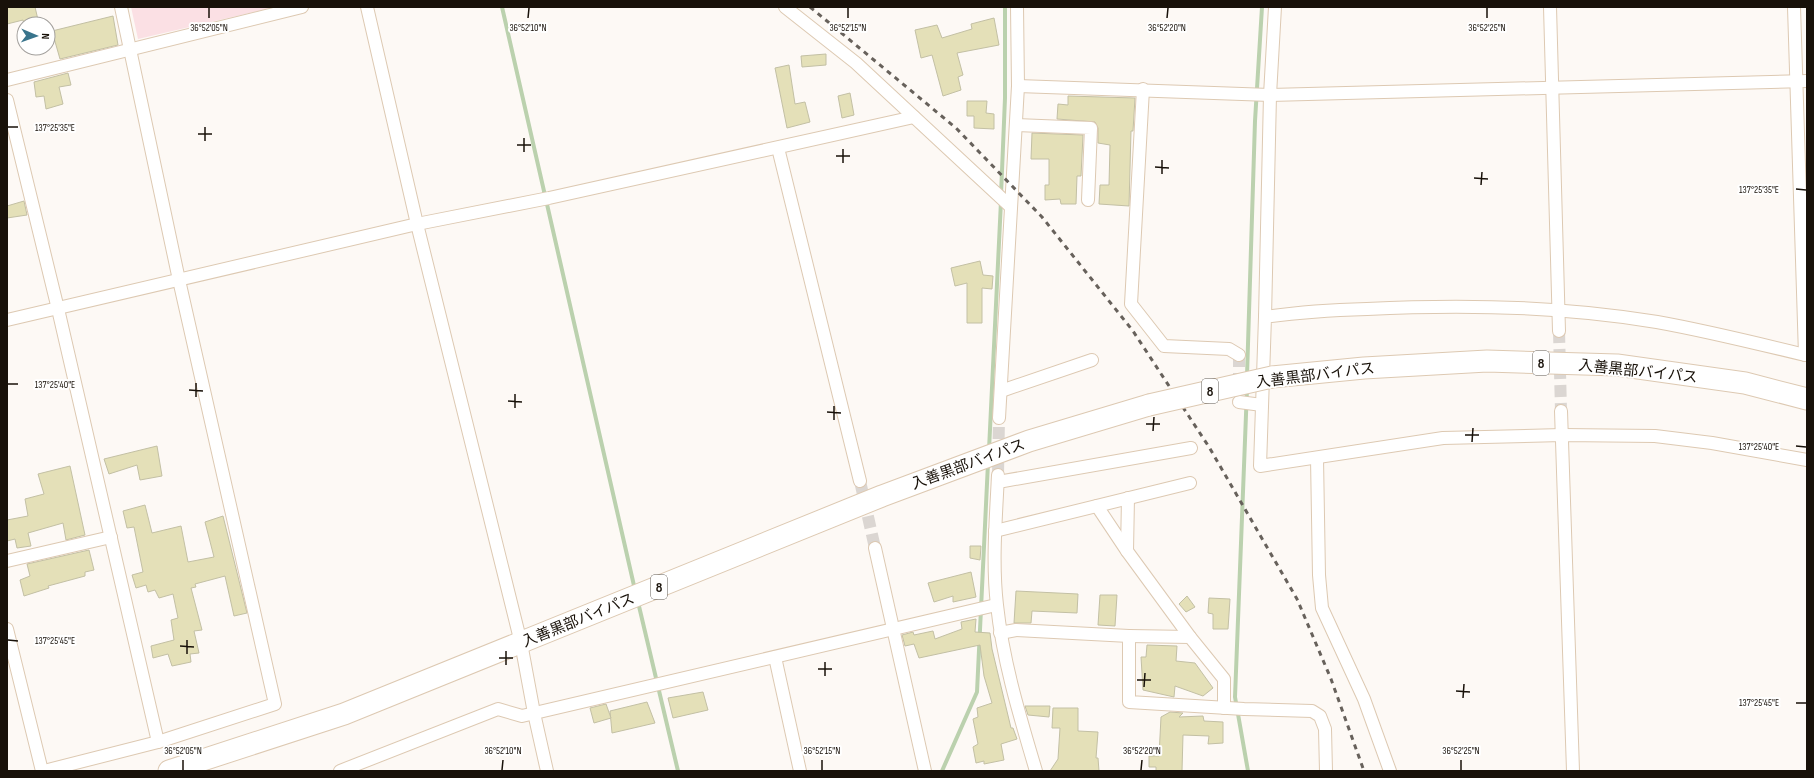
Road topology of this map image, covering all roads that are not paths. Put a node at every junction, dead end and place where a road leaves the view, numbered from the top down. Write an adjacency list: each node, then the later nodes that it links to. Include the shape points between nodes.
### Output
1 (121, 7): 9 (street)
2 (302, 7): 9 (street)
3 (367, 7): 22 (street)
4 (785, 7): 17 (street, via 856,63)
5 (1017, 7): 12 (street)
6 (1275, 7): 15 (street)
7 (1550, 7): 13 (street)
8 (1794, 7): 11 (street)
9 (131, 48): 10 (street); 23 (street)
10 (7, 80)
11 (1802, 81): 13 (street); 30 (street)
12 (1018, 86): 14 (street); 18 (street)
13 (1552, 87): 15 (street); 25 (street)
14 (1143, 89): 15 (street); 29 (street, via 1131,304 1164,346 1230,349)
15 (1270, 95): 26 (street)
16 (7, 100): 24 (street)
17 (914, 117): 19 (street); 21 (street)
18 (1016, 125): 20 (street, via 1091,128); 21 (street)
19 (778, 148): 22 (street); 42 (street)
20 (1088, 200)
21 (1011, 207): 32 (street)
22 (417, 224): 23 (street); 57 (street)
23 (179, 280): 24 (street); 61 (street, via 275,704)
24 (58, 309): 27 (street); 47 (street)
25 (1559, 310): 26 (street, via 1432,305 1296,312); 28 (street); 30 (street, via 1656,322 1744,339)
26 (1265, 317): 35 (street)
27 (7, 320)
28 (1559, 331)
29 (1239, 355)
30 (1806, 355)
31 (1092, 360): 32 (street)
32 (1001, 391): 37 (street)
33 (1807, 399): 57 (highway, 入善黒部バイパス / 8, bridge, via 1745,383 1618,365 1487,361 1364,368 1272,377 1149,405 1029,441 890,493)
34 (1239, 402): 35 (street)
35 (1262, 405): 40 (street, via 1260,466)
36 (1561, 411): 38 (street)
37 (999, 418)
38 (1562, 435): 40 (street, via 1443,438); 41 (street, via 1655,436); 71 (street)
39 (1191, 448): 46 (street, via 998,478)
40 (1317, 458): 70 (street, via 1322,608 1364,699)
41 (1807, 460)
42 (860, 481)
43 (1190, 483): 44 (street)
44 (1128, 498): 45 (street); 49 (street)
45 (1096, 506): 46 (street); 49 (street)
46 (995, 531): 51 (street)
47 (111, 537): 50 (street); 61 (street)
48 (875, 548): 53 (street)
49 (1127, 551): 56 (street)
50 (7, 560)
51 (996, 605): 53 (street); 54 (street)
52 (7, 629): 62 (street)
53 (892, 630): 58 (street); 67 (street)
54 (1000, 633): 55 (street, via 1016,630); 68 (street, via 1016,704)
55 (1129, 636): 56 (street); 59 (street, via 1129,702)
56 (1190, 636): 59 (street, via 1224,679)
57 (521, 644): 60 (street); 63 (highway, 入善黒部バイパス / 8, via 344,714)
58 (775, 657): 60 (street); 66 (street)
59 (1224, 708): 69 (street, via 1312,711 1320,716 1325,729)
60 (534, 713): 64 (street, via 522,716 498,709); 65 (street)
61 (158, 742): 62 (street)
62 (43, 771)
63 (169, 771)
64 (340, 771)
65 (547, 771)
66 (800, 771)
67 (925, 771)
68 (1036, 771)
69 (1326, 771)
70 (1390, 771)
71 (1573, 771)

